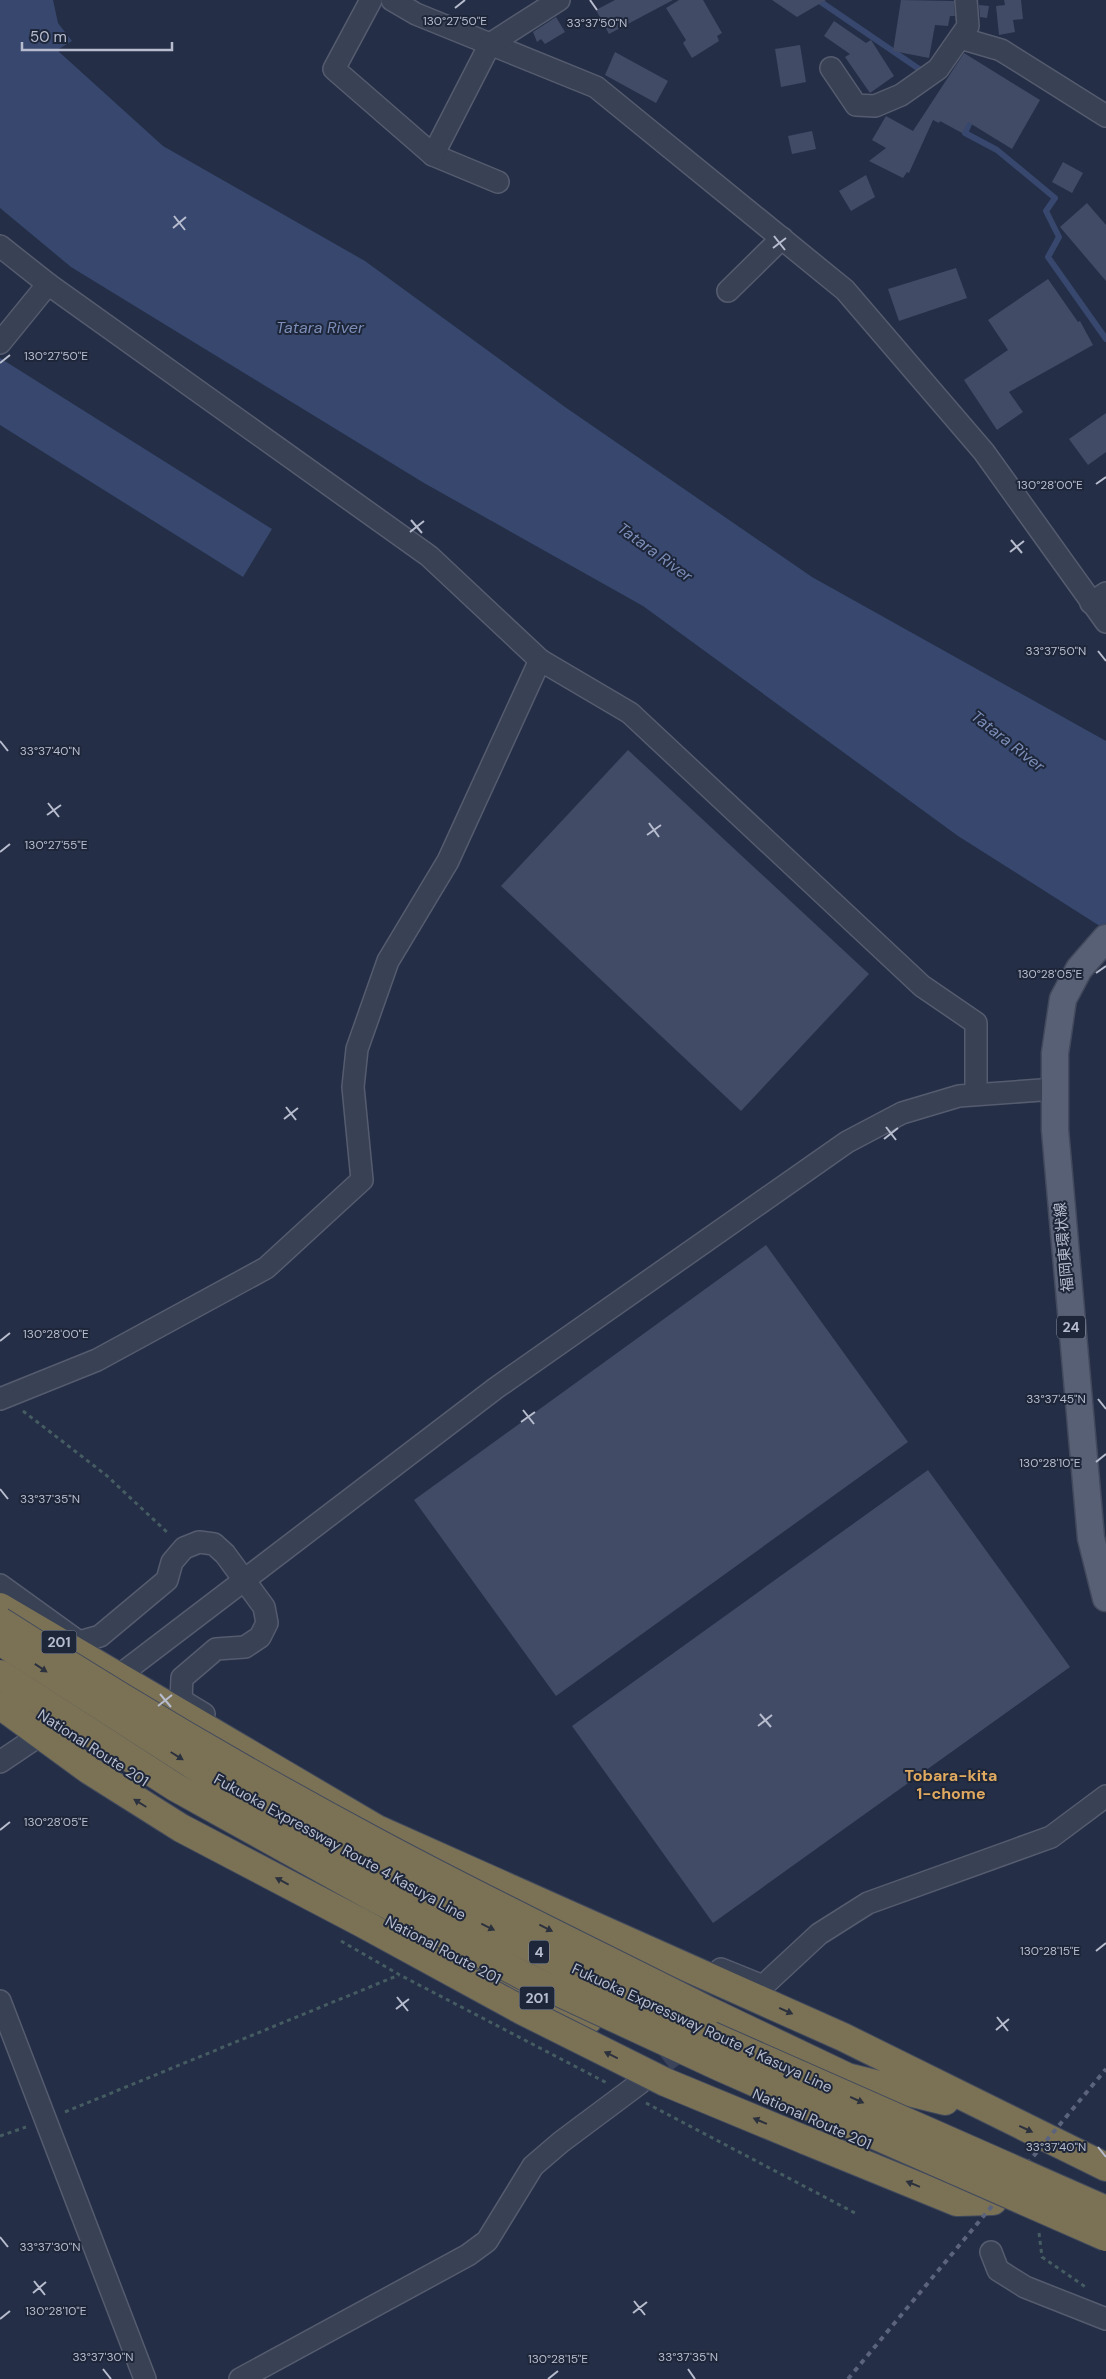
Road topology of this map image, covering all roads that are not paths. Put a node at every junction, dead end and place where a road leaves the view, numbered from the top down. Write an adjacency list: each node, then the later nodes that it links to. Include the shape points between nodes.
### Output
1 (372, 0): 9 (street, via 334,68)
2 (392, 0): 6 (street, via 416,14)
3 (560, 0): 6 (street)
4 (966, 0): 5 (street, via 968,26)
5 (960, 38): 7 (street, via 938,69 901,95 875,106 856,105); 8 (street, via 1001,50)
6 (490, 44): 9 (street); 11 (street, via 596,87)
7 (831, 68)
8 (1106, 116)
9 (433, 155): 10 (street)
10 (498, 182)
11 (782, 238): 14 (street); 16 (street, via 846,290 984,452)
12 (0, 246): 13 (street)
13 (48, 284): 15 (street); 18 (street, via 429,556)
14 (728, 290)
15 (0, 343)
16 (1098, 598): 17 (street)
17 (1106, 622)
18 (540, 660): 21 (street, via 630,713 922,986 976,1023); 22 (street, via 448,861 388,961 357,1049 353,1087 362,1180 266,1268 97,1360)
19 (1104, 939): 20 (main road, 福岡東環状線 / 24, via 1079,969 1063,999 1055,1053)
20 (1055, 1090): 21 (street); 25 (main road, 福岡東環状線 / 24, via 1054,1130 1090,1528)
21 (976, 1094): 23 (street, via 902,1113 847,1142 496,1388)
22 (2, 1398)
23 (245, 1580): 24 (street, via 214,1544 199,1542 184,1548 172,1562 167,1580 100,1636 79,1642); 30 (street); 35 (street, via 264,1607 267,1623 260,1637 245,1647 216,1649 182,1678 181,1700 402,1834 763,1986 819,1934 868,1903 1051,1837)
24 (0, 1585)
25 (1106, 1598)
26 (0, 1607): 30 (highway, 201)
27 (0, 1621): 38 (highway, one-way to 38, bridge, via 84,1675 373,1841 709,2012 848,2076)
28 (0, 1641): 41 (highway, Fukuoka Expressway Route 4 Kasuya Line / 4, one-way to 41, bridge, via 232,1790 426,1897 703,2032)
29 (0, 1674): 42 (highway, Fukuoka Expressway Route 4 Kasuya Line, bridge, via 175,1787 370,1896 524,1976 720,2067)
30 (117, 1677): 33 (street); 38 (highway, 201, one-way to 38, via 377,1829 843,2037)
31 (0, 1685): 33 (highway, National Route 201 / 201)
32 (0, 1705): 40 (highway, one-way to 32, bridge, via 957,2202 665,2082 523,2011 181,1828 89,1770)
33 (56, 1724): 34 (street); 40 (highway, National Route 201 / 201, via 161,1792 487,1976)
34 (0, 1762)
35 (1106, 1796)
36 (0, 2001): 46 (street)
37 (633, 2088): 47 (street, via 533,2166 487,2241 468,2255)
38 (997, 2115): 39 (highway, 201, one-way to 39)
39 (1106, 2167)
40 (993, 2201): 43 (highway, National Route 201 / 201)
41 (1106, 2210)
42 (1106, 2237)
43 (1106, 2249)
44 (991, 2252): 45 (street, via 998,2270 1025,2288)
45 (1106, 2318)
46 (145, 2379)
47 (240, 2379)

